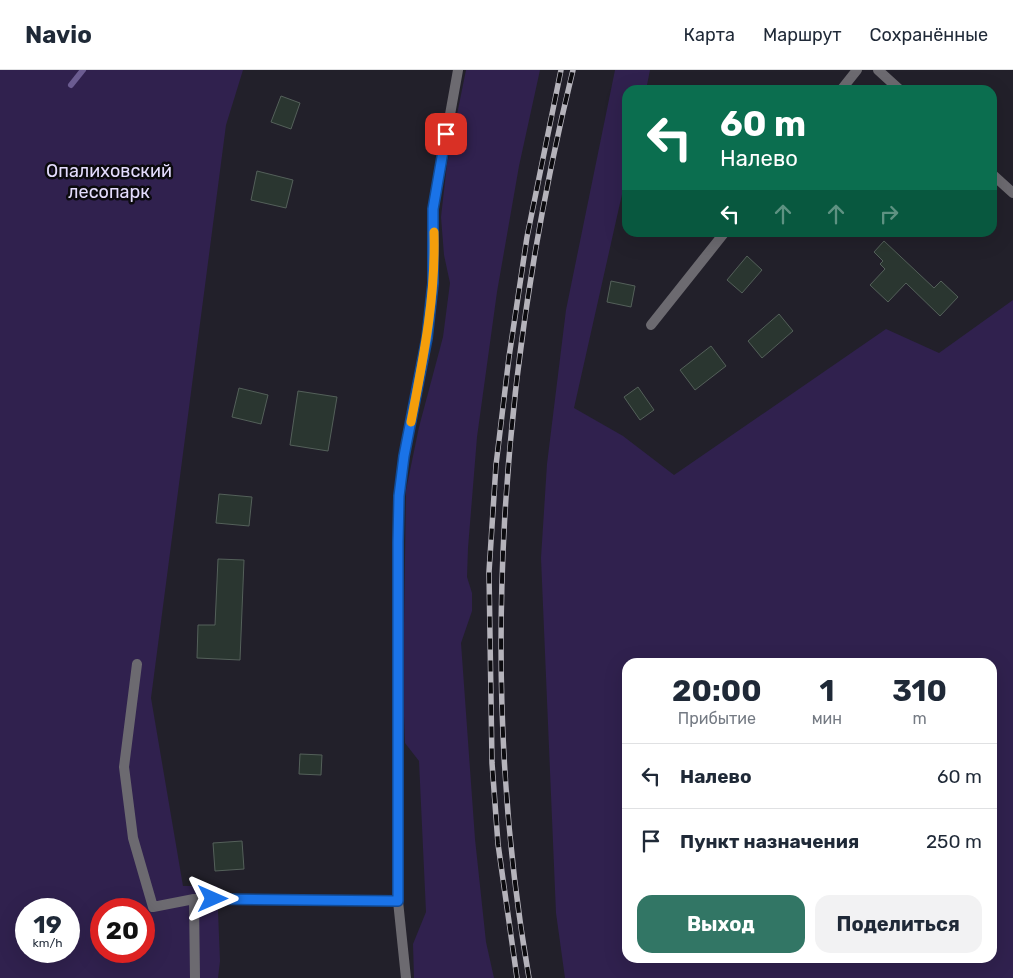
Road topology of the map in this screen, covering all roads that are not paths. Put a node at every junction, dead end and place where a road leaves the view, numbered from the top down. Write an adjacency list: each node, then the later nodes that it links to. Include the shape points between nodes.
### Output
1 (458, 70): 12 (street, via 433,209 433,283 427,338 399,496)
2 (857, 70): 4 (street)
3 (878, 70): 5 (street)
4 (845, 85)
5 (894, 85)
6 (997, 179): 7 (street)
7 (1013, 193)
8 (721, 237): 9 (street)
9 (651, 325)
10 (137, 664): 11 (street, via 124,767 133,838 153,907)
11 (194, 899): 12 (street); 13 (street)
12 (398, 901): 14 (street)
13 (195, 978)
14 (406, 978)

